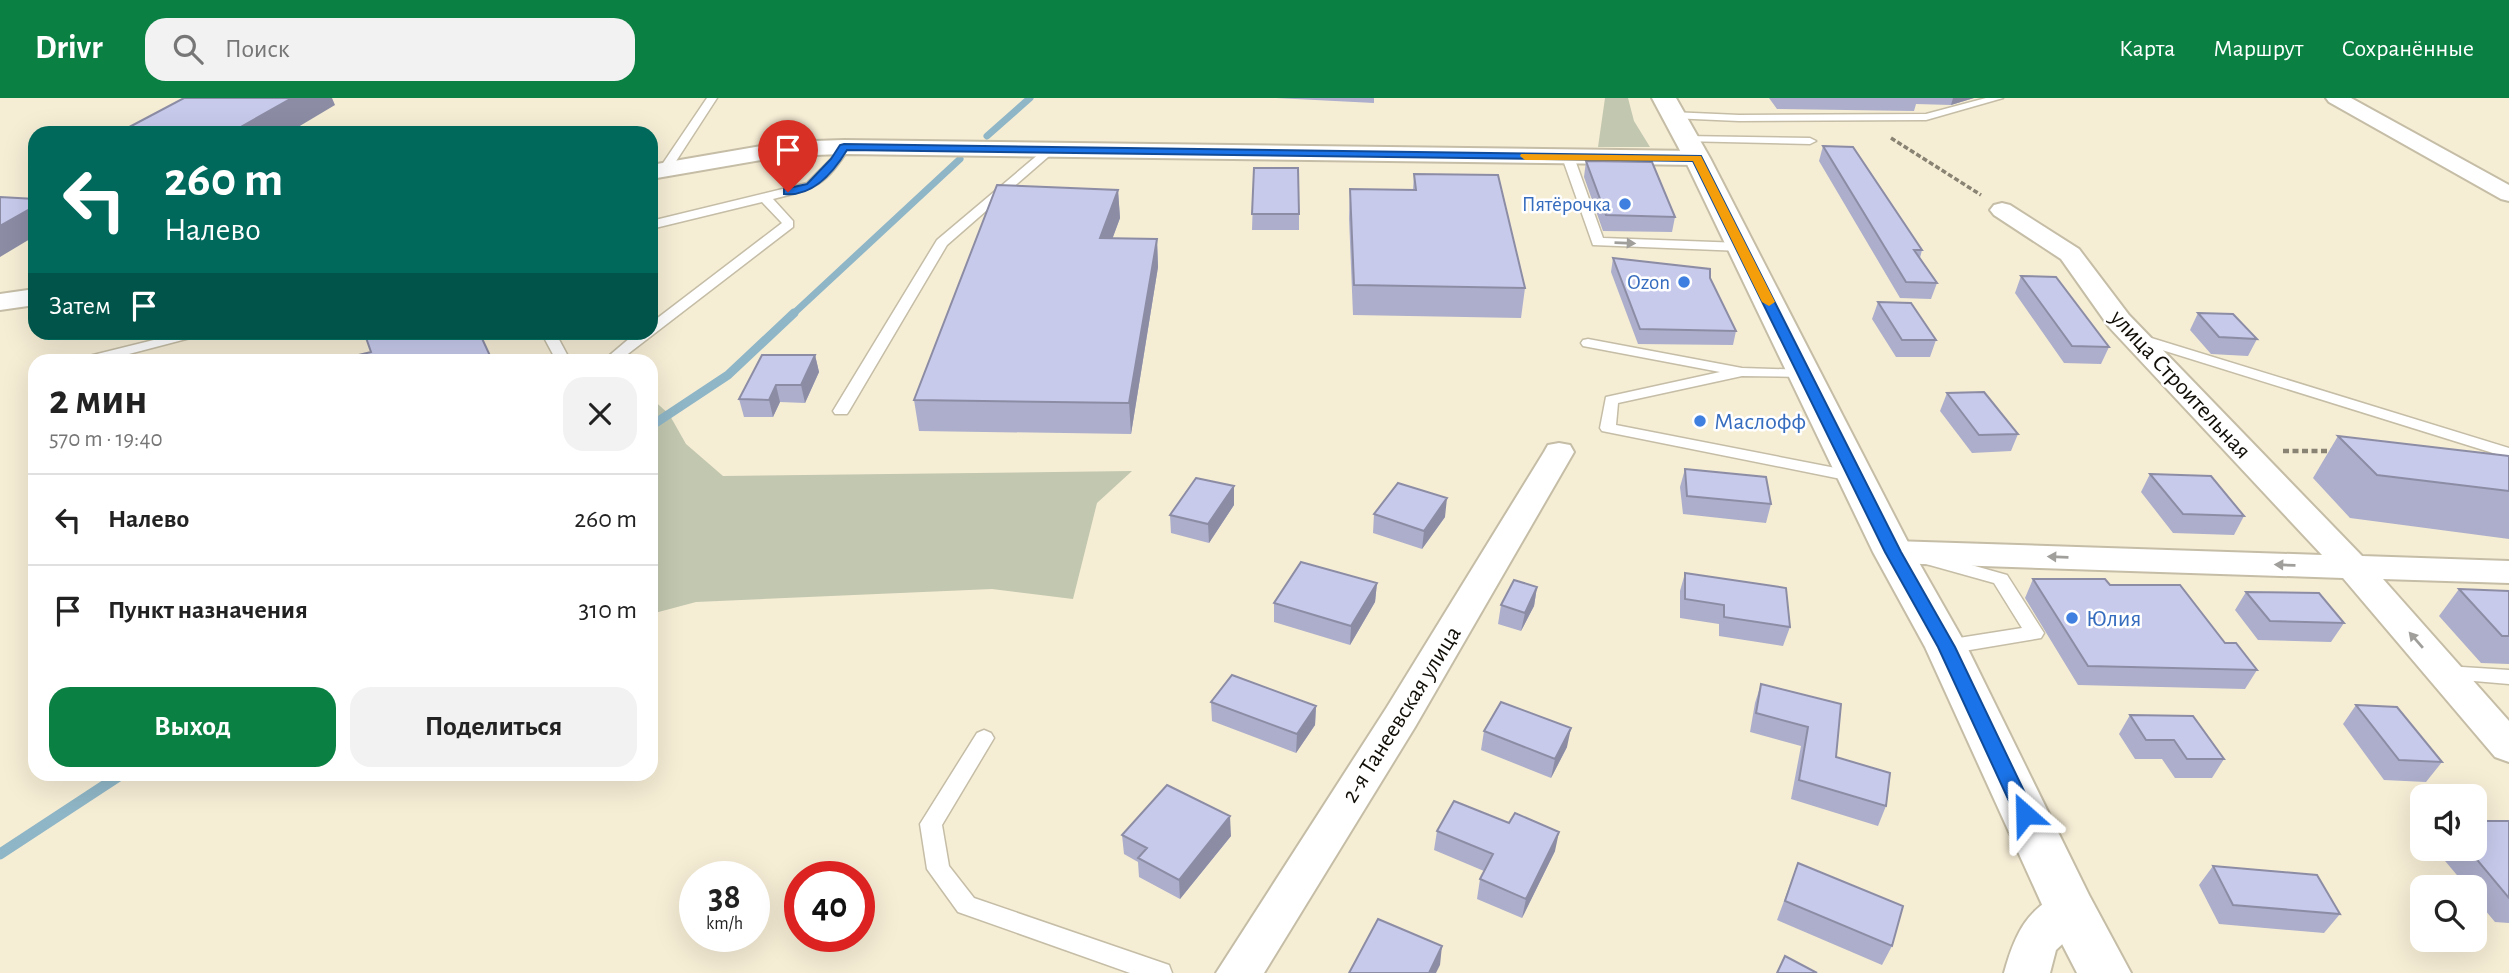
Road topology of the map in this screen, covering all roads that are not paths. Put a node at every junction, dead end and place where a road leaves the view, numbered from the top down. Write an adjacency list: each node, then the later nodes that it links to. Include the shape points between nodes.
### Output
1 (712, 98): 9 (lane)
2 (1998, 98): 4 (lane, via 1926,117 1739,118)
3 (2336, 98): 10 (street)
4 (1679, 127): 5 (lane); 8 (street); 14 (street)
5 (1810, 141)
6 (844, 147): 7 (street); 9 (street, via 784,149); 11 (lane, via 811,186)
7 (1050, 150): 8 (street); 26 (lane, via 942,243)
8 (1568, 157): 14 (lane, one-way to 14, via 1598,242)
9 (658, 170)
10 (2509, 194)
11 (765, 197): 13 (lane); 17 (lane, via 789,224)
12 (2002, 210): 18 (street, улица Строительная, via 2070,254)
13 (658, 223)
14 (1742, 247): 25 (street)
15 (28, 298): 16 (street)
16 (0, 302)
17 (658, 324)
18 (2134, 337): 28 (lane); 31 (street, улица Строительная)
19 (173, 340): 22 (lane)
20 (637, 340): 23 (lane)
21 (1588, 343): 24 (lane)
22 (115, 354)
23 (619, 354)
24 (1742, 373): 25 (lane); 29 (lane, via 1611,400 1608,428)
25 (1803, 373): 29 (street)
26 (841, 411)
27 (1559, 452): 40 (street, 2-я Танеевская улица, via 1401,717)
28 (2509, 453)
29 (1856, 477): 30 (street)
30 (1893, 552): 31 (street, one-way to 30); 33 (street); 33 (lane, via 2001,579 2034,633)
31 (2353, 567): 32 (street); 34 (street, улица Строительная, one-way to 31)
32 (2509, 572)
33 (1946, 647): 38 (street)
34 (2445, 673): 35 (lane); 37 (street, улица Строительная)
35 (2509, 677)
36 (984, 738): 39 (lane, via 931,824 938,869 965,905)
37 (2509, 747)
38 (2070, 909): 41 (street, via 2036,940); 42 (street)
39 (1160, 973)
40 (1239, 973)
41 (2027, 973)
42 (2104, 973)

